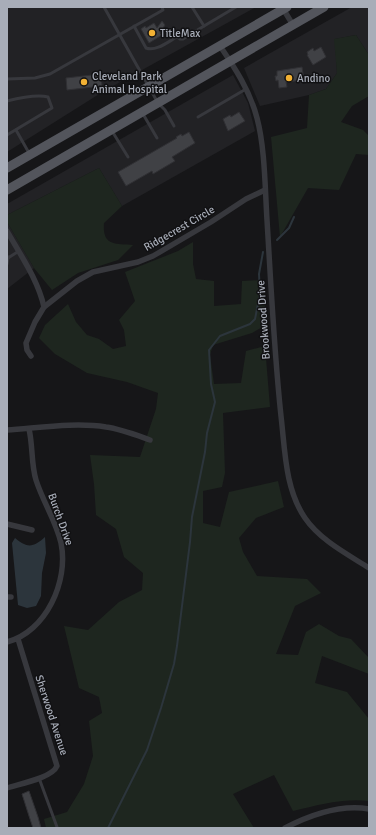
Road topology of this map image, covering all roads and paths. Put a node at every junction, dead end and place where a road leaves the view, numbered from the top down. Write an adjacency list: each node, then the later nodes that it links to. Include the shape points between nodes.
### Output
1 (104, 7): 10 (lane)
2 (162, 7): 8 (lane, via 163,10)
3 (192, 7): 9 (lane)
4 (236, 7): 9 (lane)
5 (324, 7): 7 (main road)
6 (284, 8): 7 (street); 11 (main road)
7 (293, 25): 12 (main road)
8 (134, 26): 9 (lane, via 146,48 150,50 177,37 183,39); 10 (lane)
9 (204, 26)
10 (119, 35): 13 (lane, via 50,74 35,78); 14 (lane)
11 (220, 46): 12 (street, Brookwood Drive); 14 (main road)
12 (230, 61): 15 (street, Brookwood Drive); 17 (main road)
13 (7, 79)
14 (148, 87): 17 (lane); 25 (main road)
15 (246, 89): 19 (lane); 29 (street, Brookwood Drive, via 259,128)
16 (7, 101): 21 (lane, via 43,96 51,102 52,108)
17 (158, 103): 18 (main road); 20 (lane)
18 (142, 112): 22 (main road); 24 (lane)
19 (198, 117)
20 (174, 126)
21 (16, 130): 23 (lane); 25 (lane)
22 (111, 130): 26 (lane); 28 (main road)
23 (7, 135)
24 (157, 138)
25 (30, 155): 27 (main road)
26 (128, 157)
27 (7, 167)
28 (7, 190)
29 (265, 190): 34 (street, Ridgecrest Circle, via 153,256 86,275); 41 (street, Brookwood Drive, via 277,371 291,485 304,517 316,530)
30 (7, 232): 31 (street)
31 (18, 251): 32 (lane); 34 (street, via 38,288)
32 (7, 257): 33 (lane)
33 (7, 264)
34 (44, 307): 35 (street, Ridgecrest Circle, via 26,343)
35 (31, 356)
36 (29, 429): 37 (street); 38 (street, via 97,426 117,429); 42 (street, Burch Drive, via 36,479 59,537 63,562 58,587 50,605 39,621)
37 (7, 430)
38 (150, 440)
39 (7, 524): 40 (street)
40 (32, 530)
41 (369, 568)
42 (18, 639): 43 (street, Burch Drive); 44 (street, Sherwood Avenue, via 57,766 53,772)
43 (7, 642)
44 (39, 778): 45 (street, Sherwood Avenue); 47 (lane)
45 (7, 788)
46 (369, 809): 48 (street, via 355,808 320,813)
47 (56, 828)
48 (285, 828)

